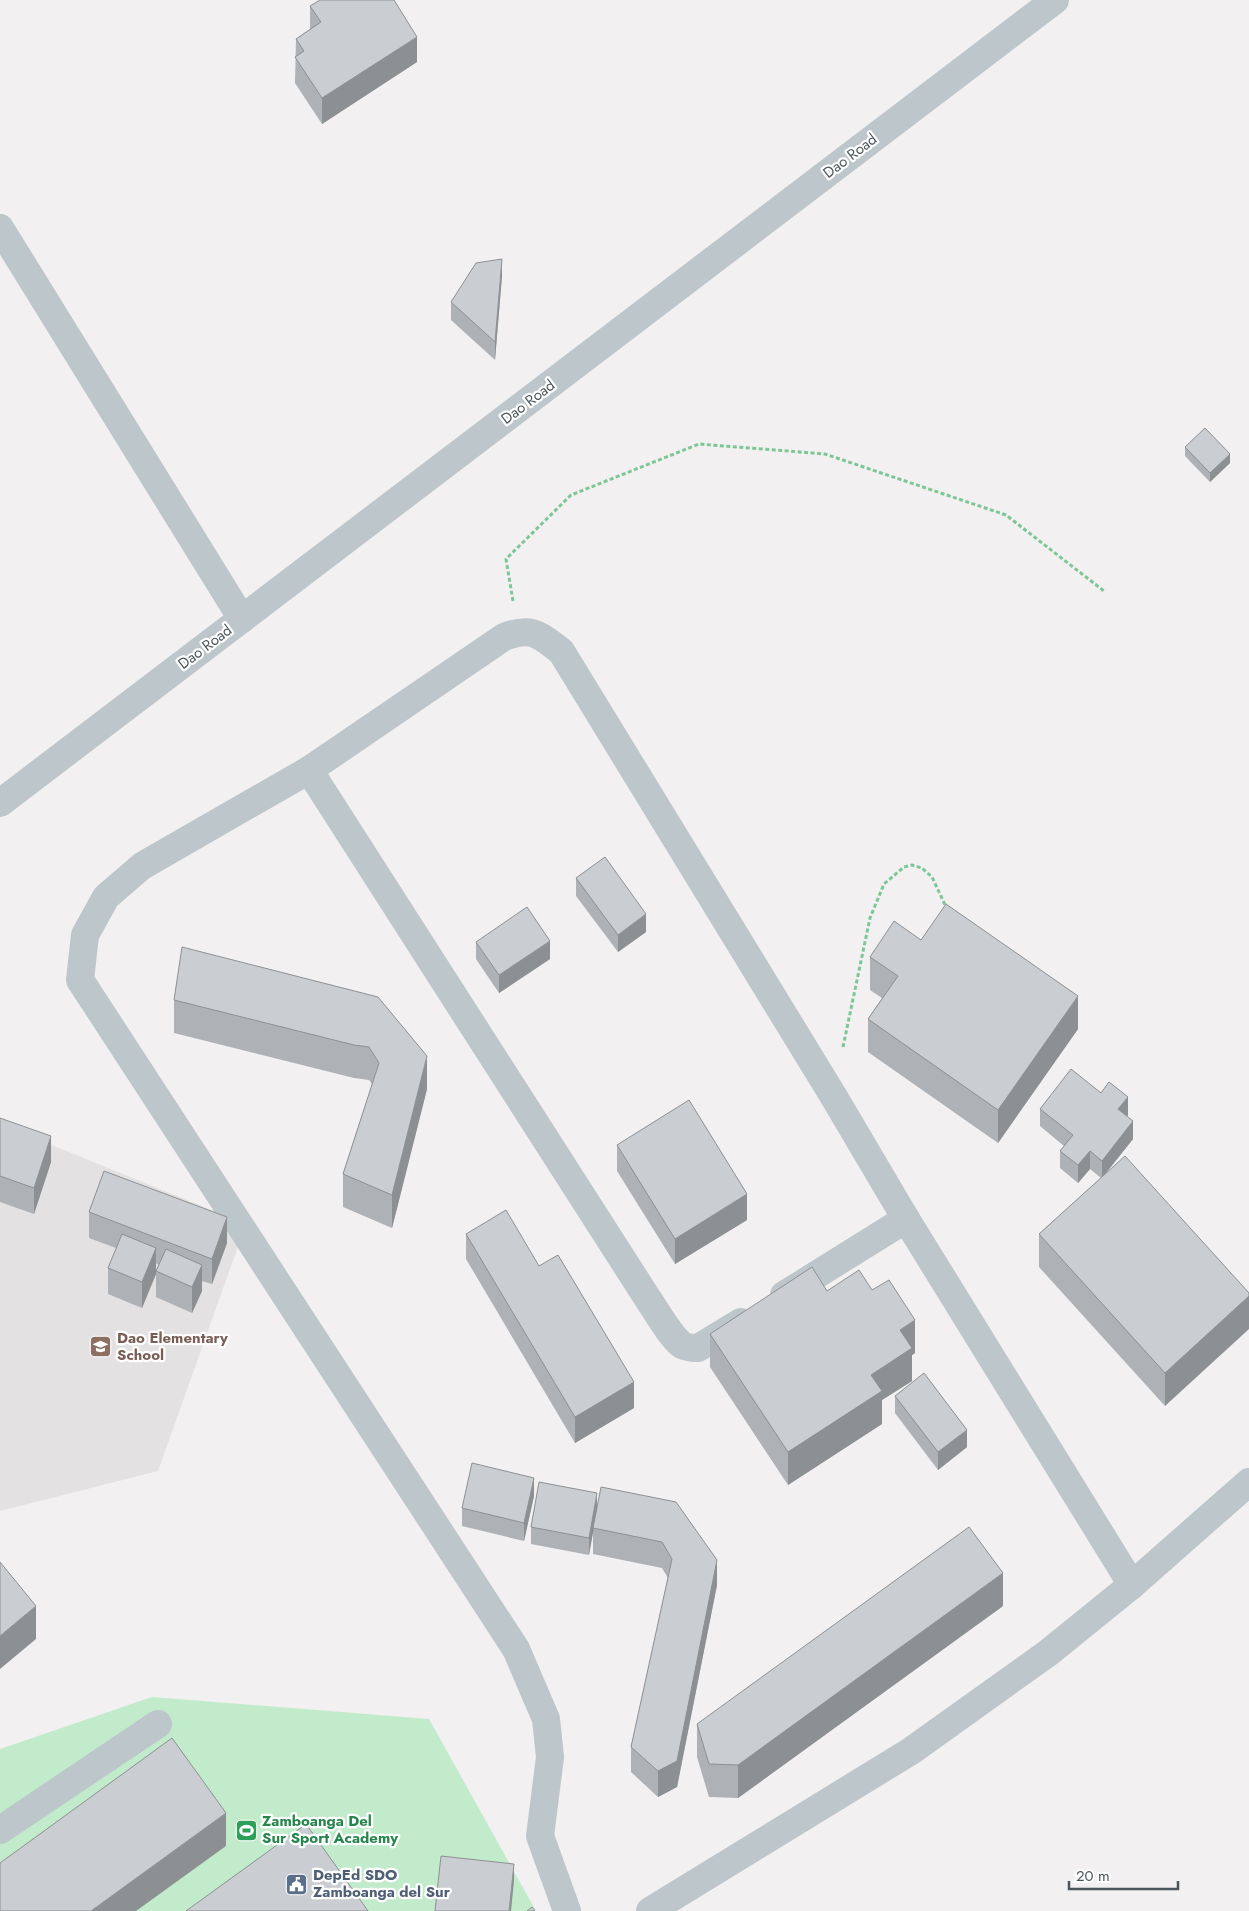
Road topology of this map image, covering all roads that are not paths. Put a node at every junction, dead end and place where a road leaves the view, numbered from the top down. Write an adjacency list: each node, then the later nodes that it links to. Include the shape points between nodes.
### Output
1 (1055, 0): 3 (street, Dao Road)
2 (0, 228): 3 (street)
3 (242, 619): 5 (street, Dao Road)
4 (309, 770): 6 (street, via 648,1298 682,1345 698,1348); 6 (street, via 504,637 518,631 538,634 561,651); 11 (street, via 142,866 106,897 85,935 80,980 516,1648 546,1719 550,1757 540,1836)
5 (0, 803)
6 (906, 1219): 8 (street)
7 (1249, 1482): 8 (street)
8 (1132, 1585): 12 (street, via 1048,1653 911,1751)
9 (158, 1724): 10 (street)
10 (0, 1830)
11 (567, 1911)
12 (650, 1911)

